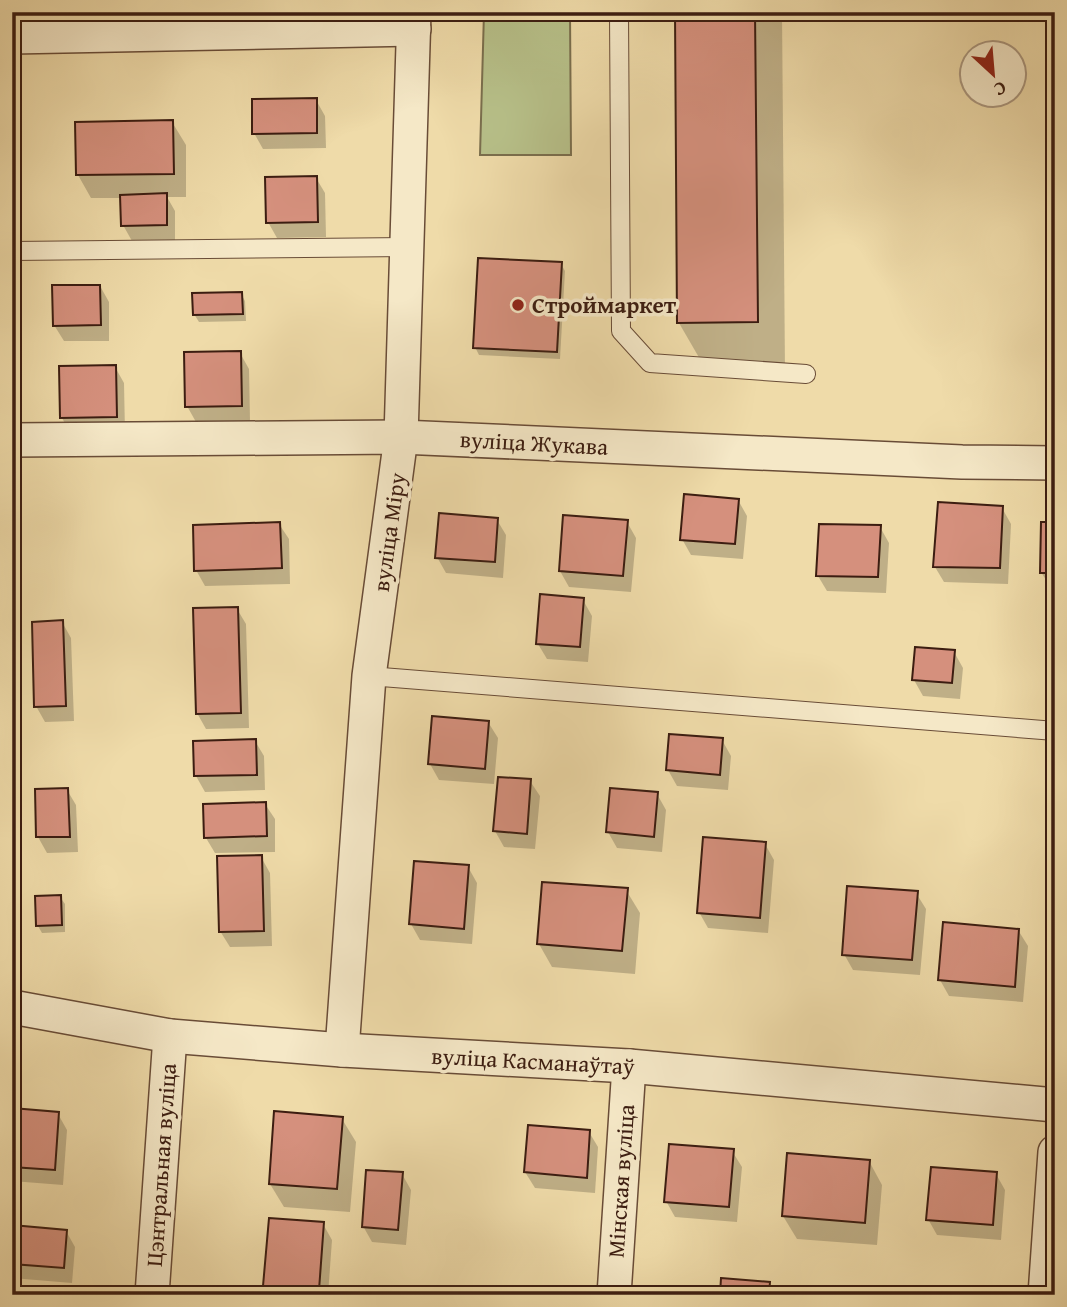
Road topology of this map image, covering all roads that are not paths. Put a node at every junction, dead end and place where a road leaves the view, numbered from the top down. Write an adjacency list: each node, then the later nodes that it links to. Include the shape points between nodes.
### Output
1 (619, 12): 6 (lane, via 621,331 650,363)
2 (414, 20): 3 (street); 4 (street, вуліца Міру)
3 (12, 37)
4 (408, 247): 5 (lane); 7 (street, вуліца Міру)
5 (12, 251)
6 (806, 374)
7 (401, 437): 8 (street, вуліца Жукава); 9 (street, вуліца Жукава); 10 (street, вуліца Міру)
8 (12, 440)
9 (1055, 463)
10 (369, 676): 11 (lane); 14 (street, вуліца Міру)
11 (1055, 731)
12 (12, 1007): 13 (street, вуліца Касманаўтаў)
13 (170, 1036): 14 (street, вуліца Касманаўтаў); 18 (street, Цэнтральная вуліца)
14 (342, 1050): 15 (street, вуліца Касманаўтаў)
15 (629, 1066): 16 (street, вуліца Касманаўтаў); 19 (street, Мінская вуліца)
16 (1055, 1105)
17 (1055, 1152): 20 (street)
18 (152, 1295)
19 (614, 1295)
20 (1045, 1295)

